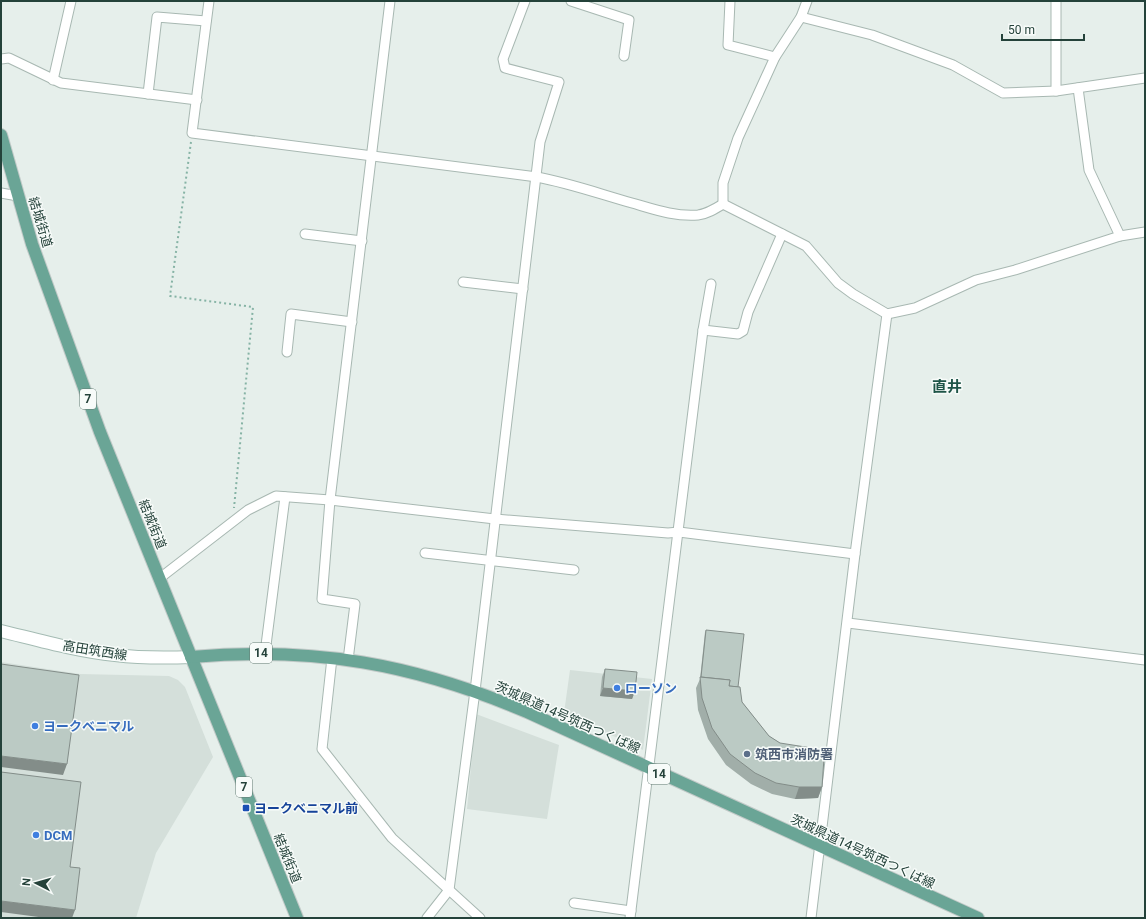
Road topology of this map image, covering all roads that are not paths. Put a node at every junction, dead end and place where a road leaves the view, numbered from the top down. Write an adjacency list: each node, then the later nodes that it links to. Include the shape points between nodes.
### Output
1 (71, 1): 15 (street)
2 (209, 1): 10 (street)
3 (390, 1): 21 (street)
4 (525, 1): 22 (street, via 503,59 505,68 559,82 540,142)
5 (571, 1): 11 (street, via 629,20)
6 (730, 1): 12 (street, via 728,45)
7 (806, 1): 9 (street)
8 (1056, 1): 17 (street)
9 (801, 17): 12 (street); 17 (street, via 872,35 953,65 1003,93)
10 (206, 21): 18 (street, via 157,17); 19 (street)
11 (624, 56)
12 (775, 57): 25 (street, via 738,138 723,183)
13 (1, 59): 15 (street, via 9,58)
14 (1145, 78): 16 (street)
15 (53, 80): 18 (street)
16 (1078, 88): 17 (street); 29 (street, via 1089,170)
17 (1056, 91)
18 (148, 94): 19 (street)
19 (197, 100): 21 (street, via 192,133)
20 (1, 135): 24 (main road, 結城街道 / 7)
21 (372, 157): 22 (street); 30 (street)
22 (537, 177): 25 (street, via 662,212 699,215); 33 (street)
23 (1, 193): 24 (street)
24 (18, 196): 46 (main road, 結城街道 / 7, via 32,244 100,432)
25 (723, 204): 28 (street)
26 (1145, 232): 29 (street)
27 (305, 234): 30 (street)
28 (782, 234): 34 (street, via 806,246 838,283); 36 (street, via 748,312 743,330 738,334)
29 (1120, 236): 34 (street, via 976,280 915,308)
30 (362, 241): 35 (street)
31 (463, 282): 33 (street)
32 (711, 284): 36 (street)
33 (523, 289): 40 (street)
34 (887, 314): 43 (street)
35 (352, 322): 37 (street, via 291,314); 39 (street)
36 (703, 330): 41 (street)
37 (287, 352)
38 (285, 497): 39 (street); 46 (street, via 276,496 248,510); 49 (street)
39 (330, 500): 40 (street); 52 (street, via 322,599 355,604)
40 (495, 519): 41 (street); 44 (street)
41 (679, 532): 43 (street); 55 (street)
42 (424, 554): 44 (street)
43 (855, 554): 47 (street)
44 (490, 561): 45 (street); 54 (street)
45 (574, 570)
46 (160, 578): 50 (main road, 結城街道 / 7)
47 (848, 623): 53 (street); 56 (street)
48 (1, 631): 50 (main road, 高田筑西線, via 113,655 148,658)
49 (266, 653): 50 (main road, 茨城県道14号筑西つくば線 / 14); 51 (main road, 茨城県道14号筑西つくば線 / 14)
50 (191, 657): 60 (main road, 結城街道 / 7)
51 (332, 658): 52 (main road, 茨城県道14号筑西つくば線 / 14); 57 (street, via 322,748 392,838)
52 (348, 660): 54 (main road, 茨城県道14号筑西つくば線 / 14, via 408,671)
53 (1145, 660)
54 (475, 691): 55 (main road, 茨城県道14号筑西つくば線 / 14, via 527,712); 57 (street)
55 (648, 769): 56 (main road, 茨城県道14号筑西つくば線 / 14); 59 (street)
56 (820, 846): 63 (street); 64 (main road, 茨城県道14号筑西つくば線 / 14)
57 (449, 890): 61 (street); 62 (street)
58 (574, 903): 59 (street)
59 (630, 915)
60 (297, 918)
61 (427, 918)
62 (480, 918)
63 (811, 918)
64 (978, 918)

